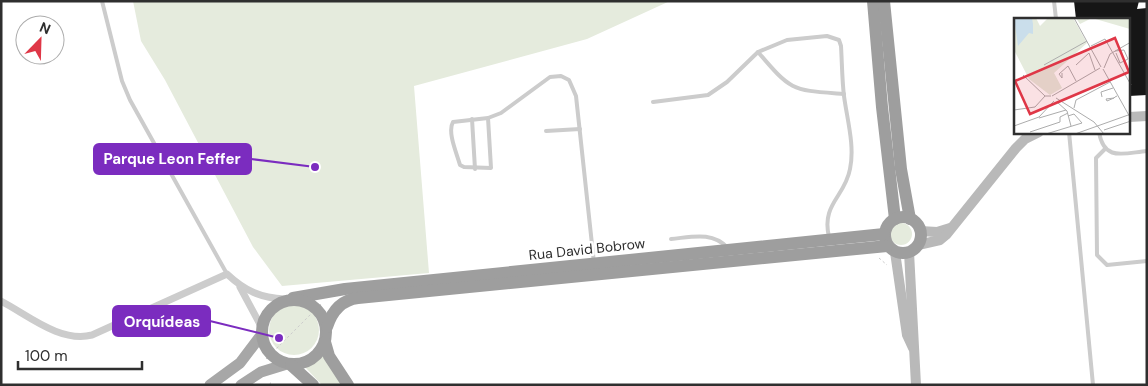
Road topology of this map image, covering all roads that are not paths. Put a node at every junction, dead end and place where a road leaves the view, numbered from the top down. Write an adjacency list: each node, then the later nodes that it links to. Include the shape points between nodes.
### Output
1 (102, 1): 32 (lane, via 130,100)
2 (873, 1): 21 (highway)
3 (884, 1): 22 (highway, via 903,184)
4 (1054, 1): 5 (lane)
5 (1056, 18)
6 (758, 52): 7 (lane, via 785,83 795,88); 7 (lane, via 787,40 834,37 842,46); 8 (lane, via 727,82 708,95)
7 (844, 94): 26 (lane, via 852,155 850,171 828,211)
8 (653, 102)
9 (1147, 116): 10 (main road)
10 (1130, 117)
11 (488, 118): 12 (lane); 13 (lane, via 550,77 561,76 573,86); 20 (lane, via 492,165 488,170)
12 (472, 119): 20 (lane); 20 (lane, via 453,122 451,128 460,165)
13 (580, 129): 14 (lane); 31 (lane)
14 (546, 131)
15 (1035, 134): 23 (main road, via 1016,148)
16 (1069, 134): 46 (lane)
17 (1099, 134): 18 (lane)
18 (1105, 149): 19 (lane, via 1114,154); 30 (lane, via 1096,158 1097,255 1107,265)
19 (1147, 151)
20 (475, 169)
21 (895, 218): 22 (highway); 27 (highway, via 887,225)
22 (910, 219): 24 (highway)
23 (951, 228): 24 (main road, via 935,233); 29 (main road, via 940,240)
24 (920, 231): 29 (highway)
25 (671, 239): 28 (lane, via 714,237)
26 (829, 239): 27 (highway, Rua David Bobrow); 28 (highway, Rua David Bobrow)
27 (889, 244): 29 (highway); 36 (highway, Rua David Bobrow, via 358,298 339,306); 39 (main road, via 907,335)
28 (730, 249): 31 (highway, Rua David Bobrow)
29 (914, 249): 39 (main road)
30 (1147, 260)
31 (594, 263): 34 (highway, Rua David Bobrow, via 345,289)
32 (227, 274): 33 (street); 35 (street, via 79,338 61,333)
33 (240, 287): 34 (street, via 267,298); 37 (street)
34 (289, 299): 36 (highway, via 304,301 316,309); 37 (highway, via 269,312)
35 (1, 301)
36 (327, 327): 38 (highway, Rua David Bobrow)
37 (262, 331): 40 (highway, via 264,345 270,354); 41 (main road, via 240,363)
38 (325, 342): 40 (highway, via 312,359); 44 (highway, via 329,356)
39 (913, 349): 45 (main road)
40 (289, 364): 42 (main road, via 267,370); 43 (highway)
41 (210, 385)
42 (241, 385)
43 (313, 385)
44 (348, 385)
45 (916, 385)
46 (1093, 385)

